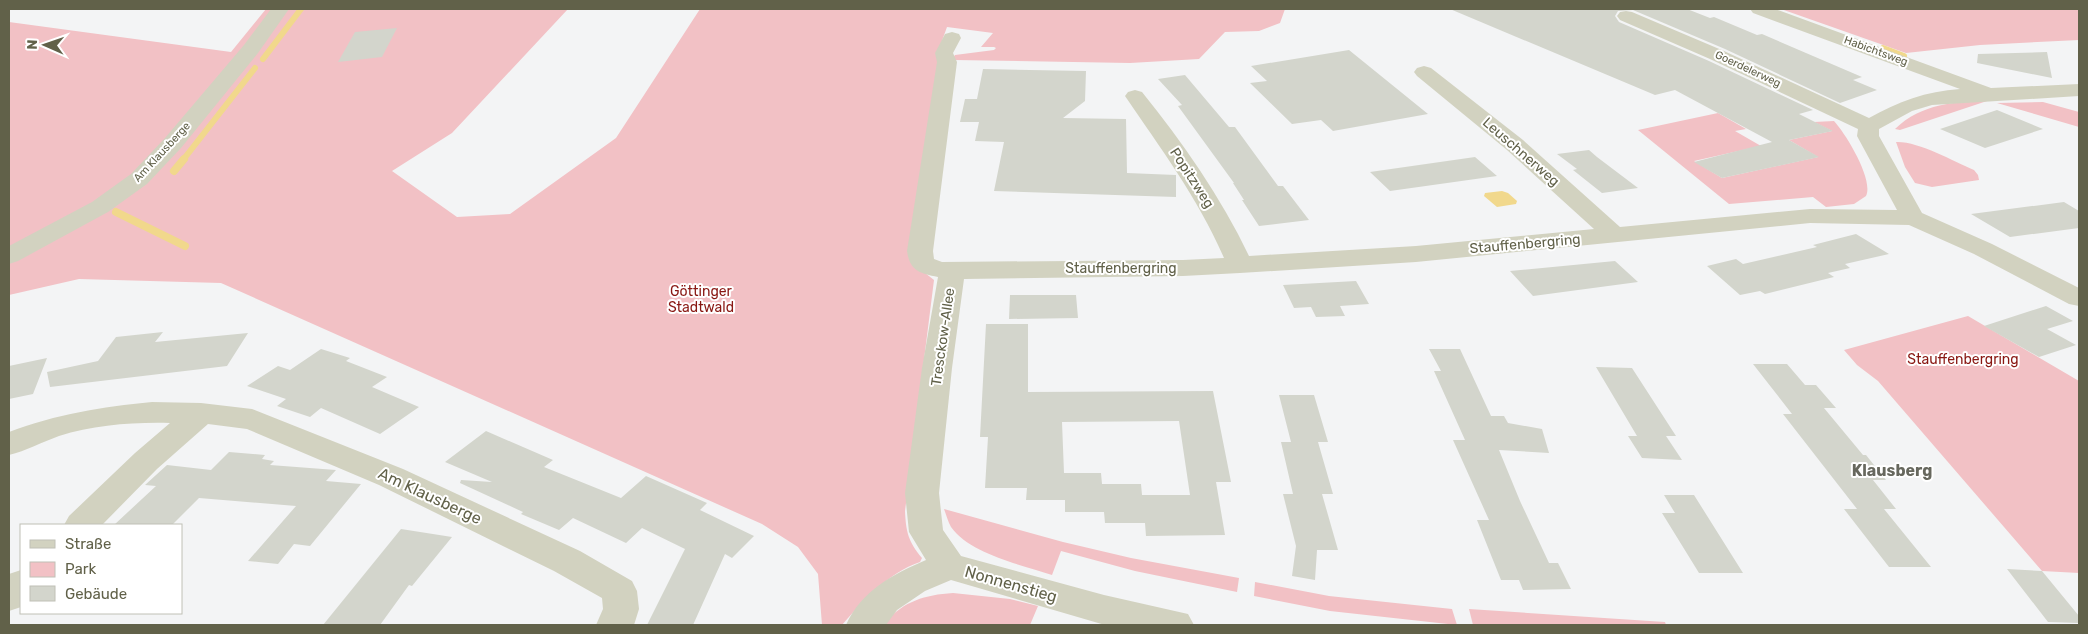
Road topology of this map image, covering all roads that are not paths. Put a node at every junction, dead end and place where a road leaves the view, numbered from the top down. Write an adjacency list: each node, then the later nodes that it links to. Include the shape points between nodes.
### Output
1 (280, 9): 12 (street, Am Klausberge, via 251,49 139,179 100,207)
2 (1759, 9): 7 (street, Habichtsweg)
3 (1626, 16): 9 (street, Goerdelerweg)
4 (952, 38): 14 (street, Tresckow-Allee, via 944,53 947,62 920,251 922,263)
5 (1424, 72): 11 (street, Leuschnerweg, via 1515,145)
6 (2079, 90): 7 (street)
7 (1992, 94): 9 (street, via 1928,100 1905,107)
8 (1135, 96): 13 (street, Popitzweg, via 1226,232)
9 (1869, 126): 10 (street, via 1868,136)
10 (1913, 218): 11 (street, Stauffenbergring, via 1810,216); 15 (street, Stauffenbergring)
11 (1616, 236): 13 (street, Stauffenbergring, via 1416,254)
12 (9, 256)
13 (1240, 265): 14 (street, Stauffenbergring)
14 (952, 271): 19 (street, Tresckow-Allee, via 922,493 926,532)
15 (2079, 298)
16 (201, 413): 17 (street, Am Klausberge, via 152,412 100,417 54,427); 18 (street); 22 (street, Am Klausberge, via 252,419 391,477 567,561 619,591 622,609)
17 (10, 444)
18 (82, 524)
19 (949, 566): 23 (street, Nonnenstieg, via 912,580 884,600); 24 (street, Nonnenstieg, via 1104,610)
20 (20, 585): 21 (street)
21 (9, 596)
22 (616, 625)
23 (865, 625)
24 (1175, 625)

